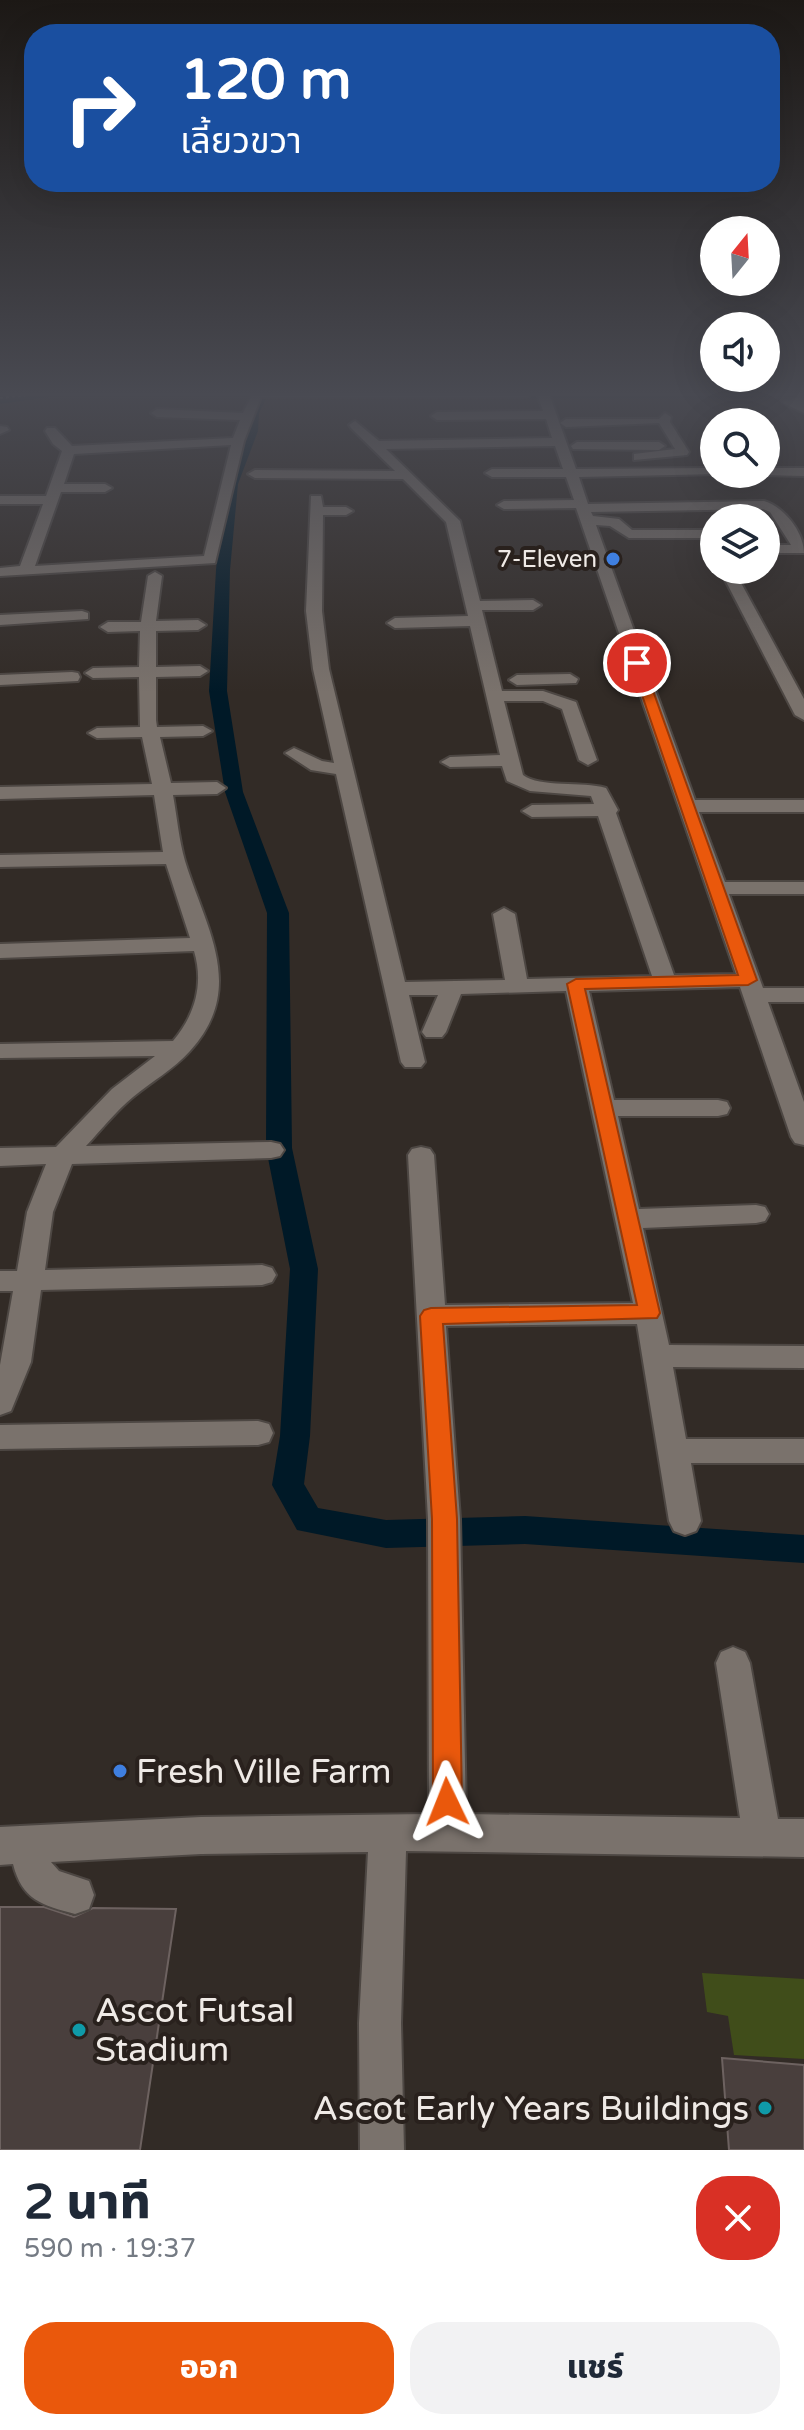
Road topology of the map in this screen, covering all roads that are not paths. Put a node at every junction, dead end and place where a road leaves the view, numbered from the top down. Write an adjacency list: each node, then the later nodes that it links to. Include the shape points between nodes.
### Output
1 (77, 491): 8 (street)
2 (226, 491): 23 (street, via 210,560)
3 (423, 491): 29 (street, via 453,521)
4 (558, 491): 9 (street)
5 (580, 491): 9 (street)
6 (615, 491): 9 (street)
7 (721, 491): 12 (street)
8 (54, 494): 10 (street); 23 (street)
9 (582, 498): 11 (street); 13 (street); 18 (street, via 624,533); 19 (street)
10 (0, 500)
11 (708, 504)
12 (728, 504)
13 (504, 505)
14 (346, 511): 51 (street, via 316,505 314,611 321,669)
15 (780, 516): 17 (street)
16 (780, 533): 17 (street)
17 (792, 533): 21 (street)
18 (700, 534)
19 (611, 548): 22 (street); 55 (street)
20 (780, 549): 21 (street)
21 (802, 549)
22 (700, 550)
23 (28, 570): 24 (street); 27 (street)
24 (0, 572)
25 (155, 576): 33 (street)
26 (734, 584): 43 (street)
27 (25, 589)
28 (533, 605): 29 (street)
29 (475, 614): 32 (street); 42 (street)
30 (82, 616): 31 (street)
31 (0, 620)
32 (395, 623)
33 (148, 625): 34 (street); 35 (street); 36 (street)
34 (198, 625)
35 (108, 627)
36 (147, 671): 37 (street); 38 (street); 46 (street)
37 (200, 671)
38 (93, 673)
39 (72, 677): 41 (street)
40 (570, 679): 42 (street)
41 (0, 680)
42 (492, 688): 48 (street); 49 (street, via 566,702)
43 (804, 715)
44 (203, 731): 46 (street)
45 (97, 733): 46 (street)
46 (149, 733): 53 (street)
47 (294, 753): 51 (street, via 317,766)
48 (510, 760): 50 (street); 57 (street, via 520,784 595,789)
49 (588, 760)
50 (450, 762)
51 (345, 770): 71 (street)
52 (217, 788): 53 (street)
53 (163, 790): 54 (street); 59 (street)
54 (0, 793)
55 (688, 806): 56 (street); 61 (street)
56 (804, 806)
57 (608, 810): 58 (street); 66 (street)
58 (532, 811)
59 (174, 858): 60 (street); 64 (street)
60 (0, 861)
61 (716, 888): 62 (street); 69 (street)
62 (804, 888)
63 (504, 914): 68 (street)
64 (202, 944): 65 (street); 74 (street, via 210,981 206,1006)
65 (0, 951)
66 (665, 981): 67 (street); 69 (street)
67 (576, 984): 68 (street); 77 (street)
68 (517, 986): 70 (street)
69 (751, 987): 72 (street); 79 (street)
70 (452, 988): 71 (street); 73 (street)
71 (398, 989): 76 (street)
72 (804, 995)
73 (434, 1032)
74 (180, 1048): 75 (street); 81 (street, via 112,1101)
75 (0, 1051)
76 (413, 1062)
77 (605, 1108): 78 (street); 85 (street)
78 (718, 1108)
79 (804, 1137)
80 (271, 1150): 81 (street)
81 (63, 1155): 83 (street); 87 (street)
82 (421, 1155): 89 (street)
83 (0, 1157)
84 (756, 1214): 85 (street)
85 (630, 1219): 88 (street)
86 (262, 1275): 87 (street)
87 (14, 1280): 92 (street, via 16,1362)
88 (649, 1313): 89 (street); 90 (street)
89 (431, 1316): 99 (street, via 444,1519)
90 (657, 1356): 91 (street); 95 (street)
91 (804, 1357)
92 (0, 1403)
93 (258, 1433): 94 (street)
94 (0, 1437)
95 (674, 1451): 96 (street); 97 (street)
96 (804, 1451)
97 (685, 1521)
98 (733, 1663): 101 (street)
99 (448, 1833): 100 (street); 101 (street)
100 (388, 1834): 103 (street); 105 (street, via 380,2023)
101 (762, 1837): 102 (street)
102 (804, 1838)
103 (16, 1845): 104 (street, via 30,1860 35,1878)
104 (75, 1895)
105 (382, 2150)

